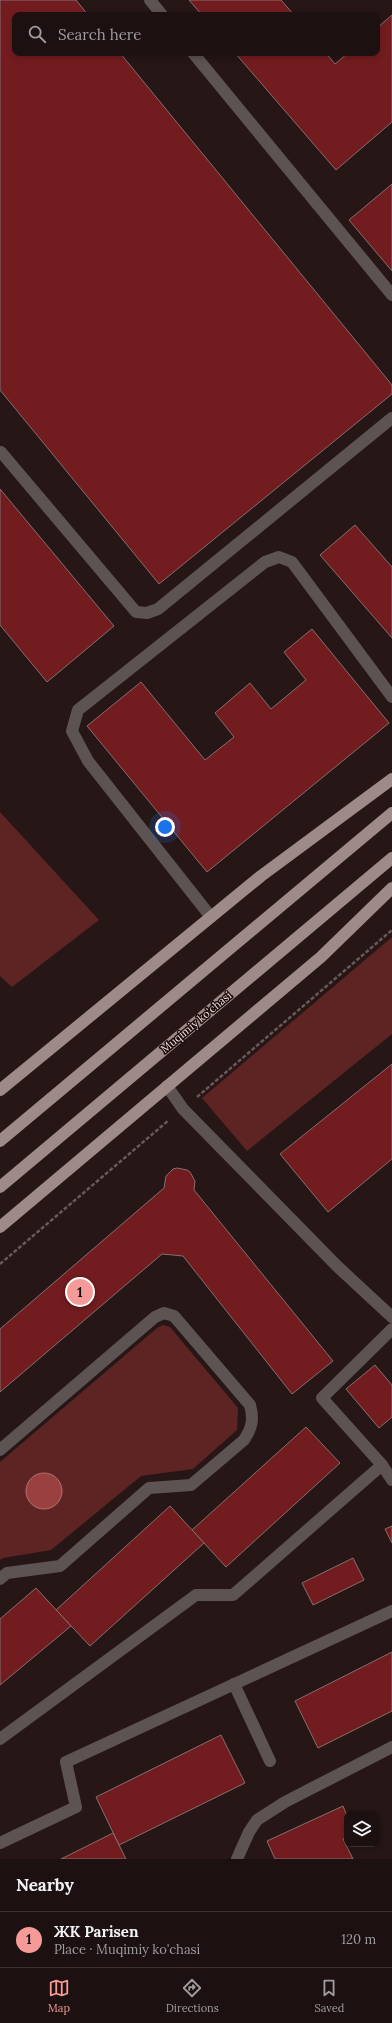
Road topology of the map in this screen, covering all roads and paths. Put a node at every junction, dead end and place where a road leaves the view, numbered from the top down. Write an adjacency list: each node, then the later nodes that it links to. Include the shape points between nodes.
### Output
1 (150, 0): 2 (lane)
2 (160, 12)
3 (195, 56): 4 (lane)
4 (392, 295)
5 (392, 418): 6 (lane, via 158,609 147,613 136,612)
6 (1, 452)
7 (392, 697): 12 (lane, via 292,562 279,557 265,562 78,710 72,731 88,761)
8 (392, 779): 12 (main road, via 261,876)
9 (392, 812): 15 (main road)
10 (392, 858): 16 (main road, Muqimiy ko'chasi)
11 (392, 888): 13 (main road, via 320,957)
12 (211, 917): 14 (main road)
13 (167, 1086): 17 (main road); 18 (lane, via 183,1109 337,1266)
14 (1, 1087)
15 (0, 1141)
16 (0, 1187)
17 (0, 1227)
18 (392, 1317)
19 (392, 1328): 21 (lane, via 322,1398)
20 (0, 1450): 23 (lane, via 155,1317 164,1314 174,1316 250,1405 252,1413 250,1431 244,1440 191,1485 149,1488 60,1566 7,1573)
21 (382, 1465): 22 (lane); 26 (lane, via 233,1595 196,1595)
22 (392, 1480)
23 (0, 1579)
24 (392, 1611): 25 (lane)
25 (234, 1684): 28 (lane); 29 (lane, via 66,1762 76,1808)
26 (0, 1739)
27 (392, 1747): 30 (lane, via 285,1802 258,1820 248,1832)
28 (270, 1761)
29 (0, 1843)
30 (237, 1859)

